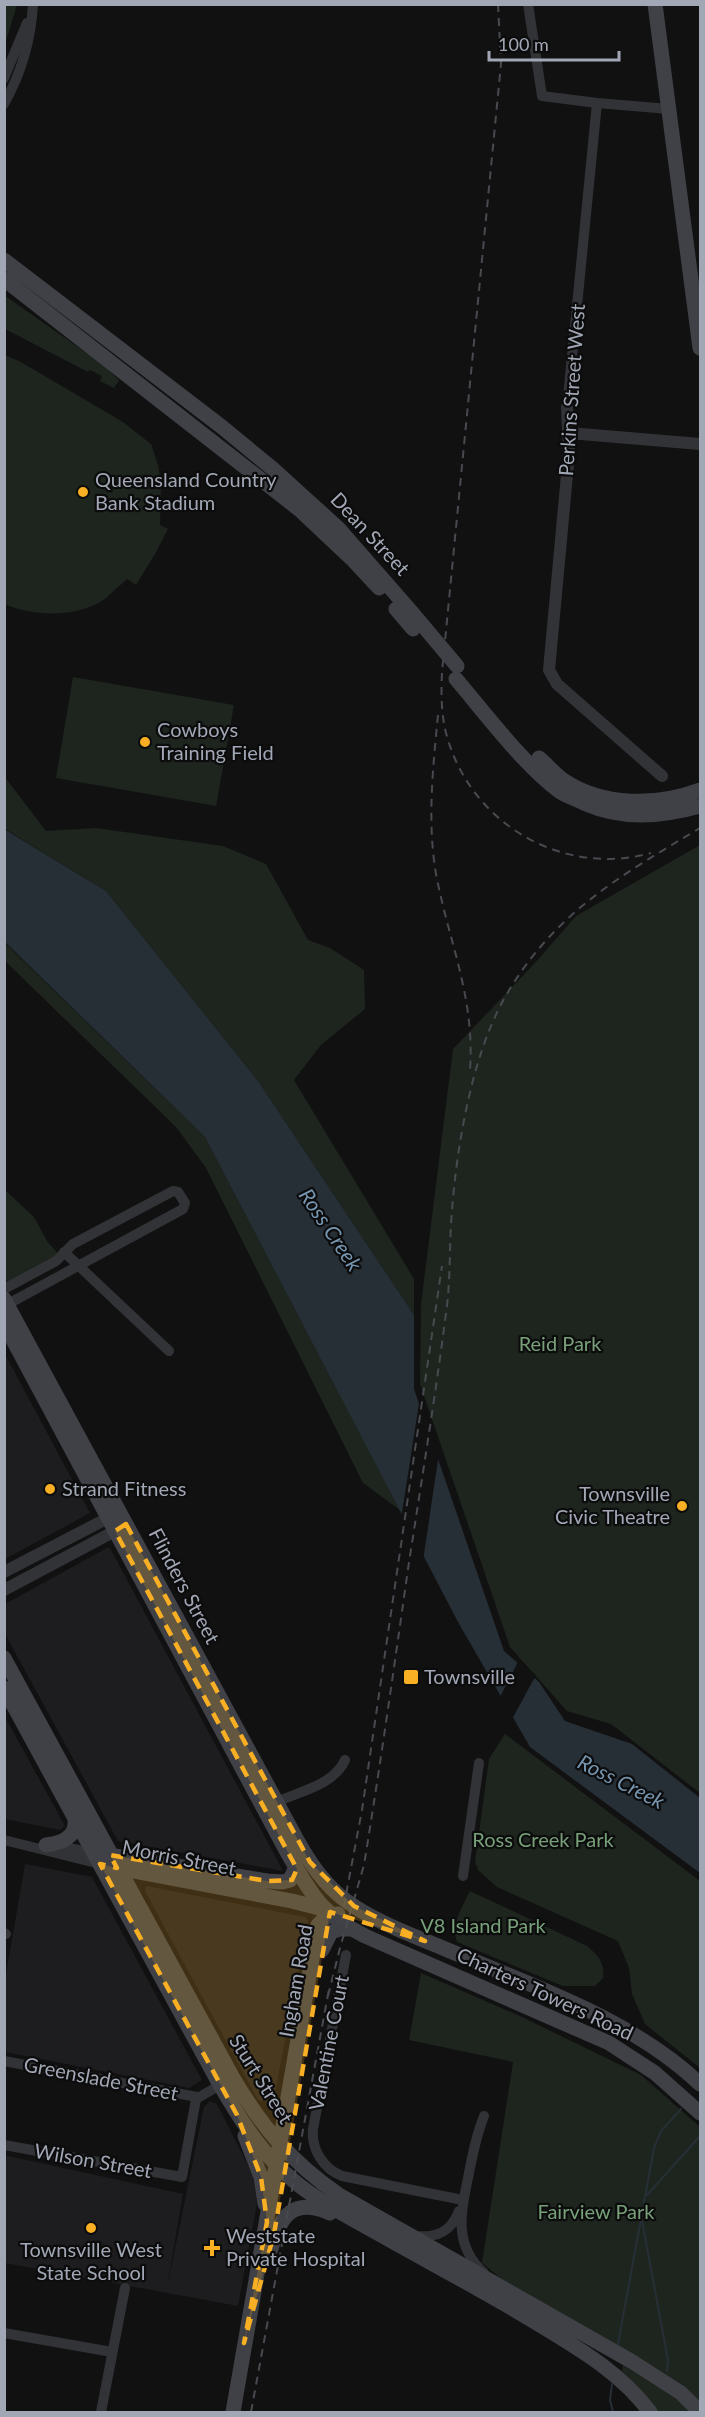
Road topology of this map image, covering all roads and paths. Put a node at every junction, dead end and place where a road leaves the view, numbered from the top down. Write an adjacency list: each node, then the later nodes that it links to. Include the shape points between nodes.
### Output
1 (33, 4): 4 (street); 5 (street, via 28,48)
2 (528, 4): 6 (street, via 542,96)
3 (655, 4): 8 (main road)
4 (4, 78)
5 (7, 92): 7 (street)
6 (597, 103): 8 (street); 12 (street, Perkins Street West)
7 (4, 104)
8 (669, 109): 11 (main road)
9 (4, 260): 14 (main road, Dean Street)
10 (4, 279): 14 (main road, Dean Street, via 190,423)
11 (700, 348)
12 (567, 407): 13 (street, Perkins Street West)
13 (568, 432): 15 (street); 18 (street, Perkins Street West, via 549,670 557,684)
14 (216, 433): 16 (main road, Dean Street, via 333,540); 16 (main road, Dean Street, via 237,438 338,528)
15 (700, 444)
16 (414, 622): 17 (main road, Dean Street, bridge)
17 (456, 673): 19 (main road, Dean Street, via 564,781 619,801 661,800); 20 (main road, Dean Street, via 529,762 560,792 625,816 669,814)
18 (662, 776)
19 (700, 790)
20 (700, 806)
21 (64, 1252): 22 (street); 22 (street, via 173,1191 178,1192 185,1204 183,1209); 23 (street)
22 (78, 1267): 23 (street); 25 (street)
23 (5, 1299): 26 (main road, Flinders Street)
24 (4, 1323): 26 (main road, Flinders Street)
25 (169, 1351)
26 (117, 1521): 27 (street); 28 (street); 33 (main road, Flinders Street); 40 (main road, Flinders Street)
27 (4, 1572)
28 (4, 1590)
29 (4, 1658): 39 (main road, Sturt Street)
30 (4, 1688): 34 (main road, Sturt Street)
31 (345, 1760): 33 (street, via 331,1778)
32 (479, 1763): 42 (street)
33 (277, 1802): 36 (main road, Flinders Street)
34 (75, 1819): 38 (main road, via 71,1835); 39 (main road, Sturt Street)
35 (4, 1840): 37 (street, Morris Street)
36 (297, 1840): 43 (main road, Flinders Street); 45 (main road, via 327,1899)
37 (28, 1845): 38 (street, Morris Street); 39 (street, Morris Street)
38 (46, 1845): 39 (street, Morris Street)
39 (105, 1860): 40 (main road, Morris Street, via 282,1882 290,1880); 41 (main road, Morris Street); 44 (main road, Sturt Street); 51 (main road, Sturt Street)
40 (296, 1868): 45 (main road, Flinders Street)
41 (155, 1875): 44 (main road, via 139,1880); 45 (main road, Morris Street, via 292,1901)
42 (463, 1876)
43 (333, 1889): 47 (main road, Charters Towers Road, via 358,1909)
44 (133, 1897): 51 (main road, Sturt Street)
45 (324, 1917): 46 (main road, Charters Towers Road); 47 (main road, via 347,1915); 48 (main road, Ingham Road); 54 (main road, Ingham Road)
46 (351, 1929): 48 (main road, via 331,1932); 56 (main road, Charters Towers Road, via 609,2043 655,2073)
47 (425, 1941): 52 (main road, Charters Towers Road, via 600,2016 647,2043)
48 (322, 1950): 59 (main road, Ingham Road)
49 (346, 1955): 60 (street, Valentine Court, via 313,2143 329,2168 342,2176)
50 (4, 2061): 53 (street, Greenslade Street)
51 (226, 2081): 53 (street); 55 (main road, Sturt Street)
52 (700, 2084)
53 (197, 2097): 58 (street, Wilson Street, via 182,2177)
54 (287, 2105): 55 (main road, via 270,2117); 59 (main road, Ingham Road)
55 (244, 2111): 59 (main road, Sturt Street, via 249,2133); 61 (main road, via 261,2177)
56 (700, 2113)
57 (484, 2115): 60 (street)
58 (4, 2145)
59 (282, 2159): 61 (main road, Ingham Road); 62 (main road, Sturt Street); 63 (main road, Sturt Street, via 316,2198); 64 (main road, Ingham Road)
60 (463, 2200): 62 (street, via 445,2232 422,2236); 66 (street, via 460,2227 466,2250 476,2265)
61 (267, 2222): 68 (main road, Ingham Road)
62 (401, 2230): 66 (main road, Sturt Street)
63 (379, 2234): 64 (main road, via 323,2210 304,2207 282,2220); 72 (main road, Sturt Street, via 602,2363)
64 (271, 2249): 68 (main road, Ingham Road)
65 (125, 2288): 69 (street)
66 (502, 2288): 73 (main road, Sturt Street, via 631,2361 681,2393)
67 (4, 2333): 69 (street)
68 (244, 2343): 71 (main road, Ingham Road)
69 (112, 2352): 70 (street)
70 (101, 2412)
71 (233, 2412)
72 (650, 2412)
73 (700, 2412)

